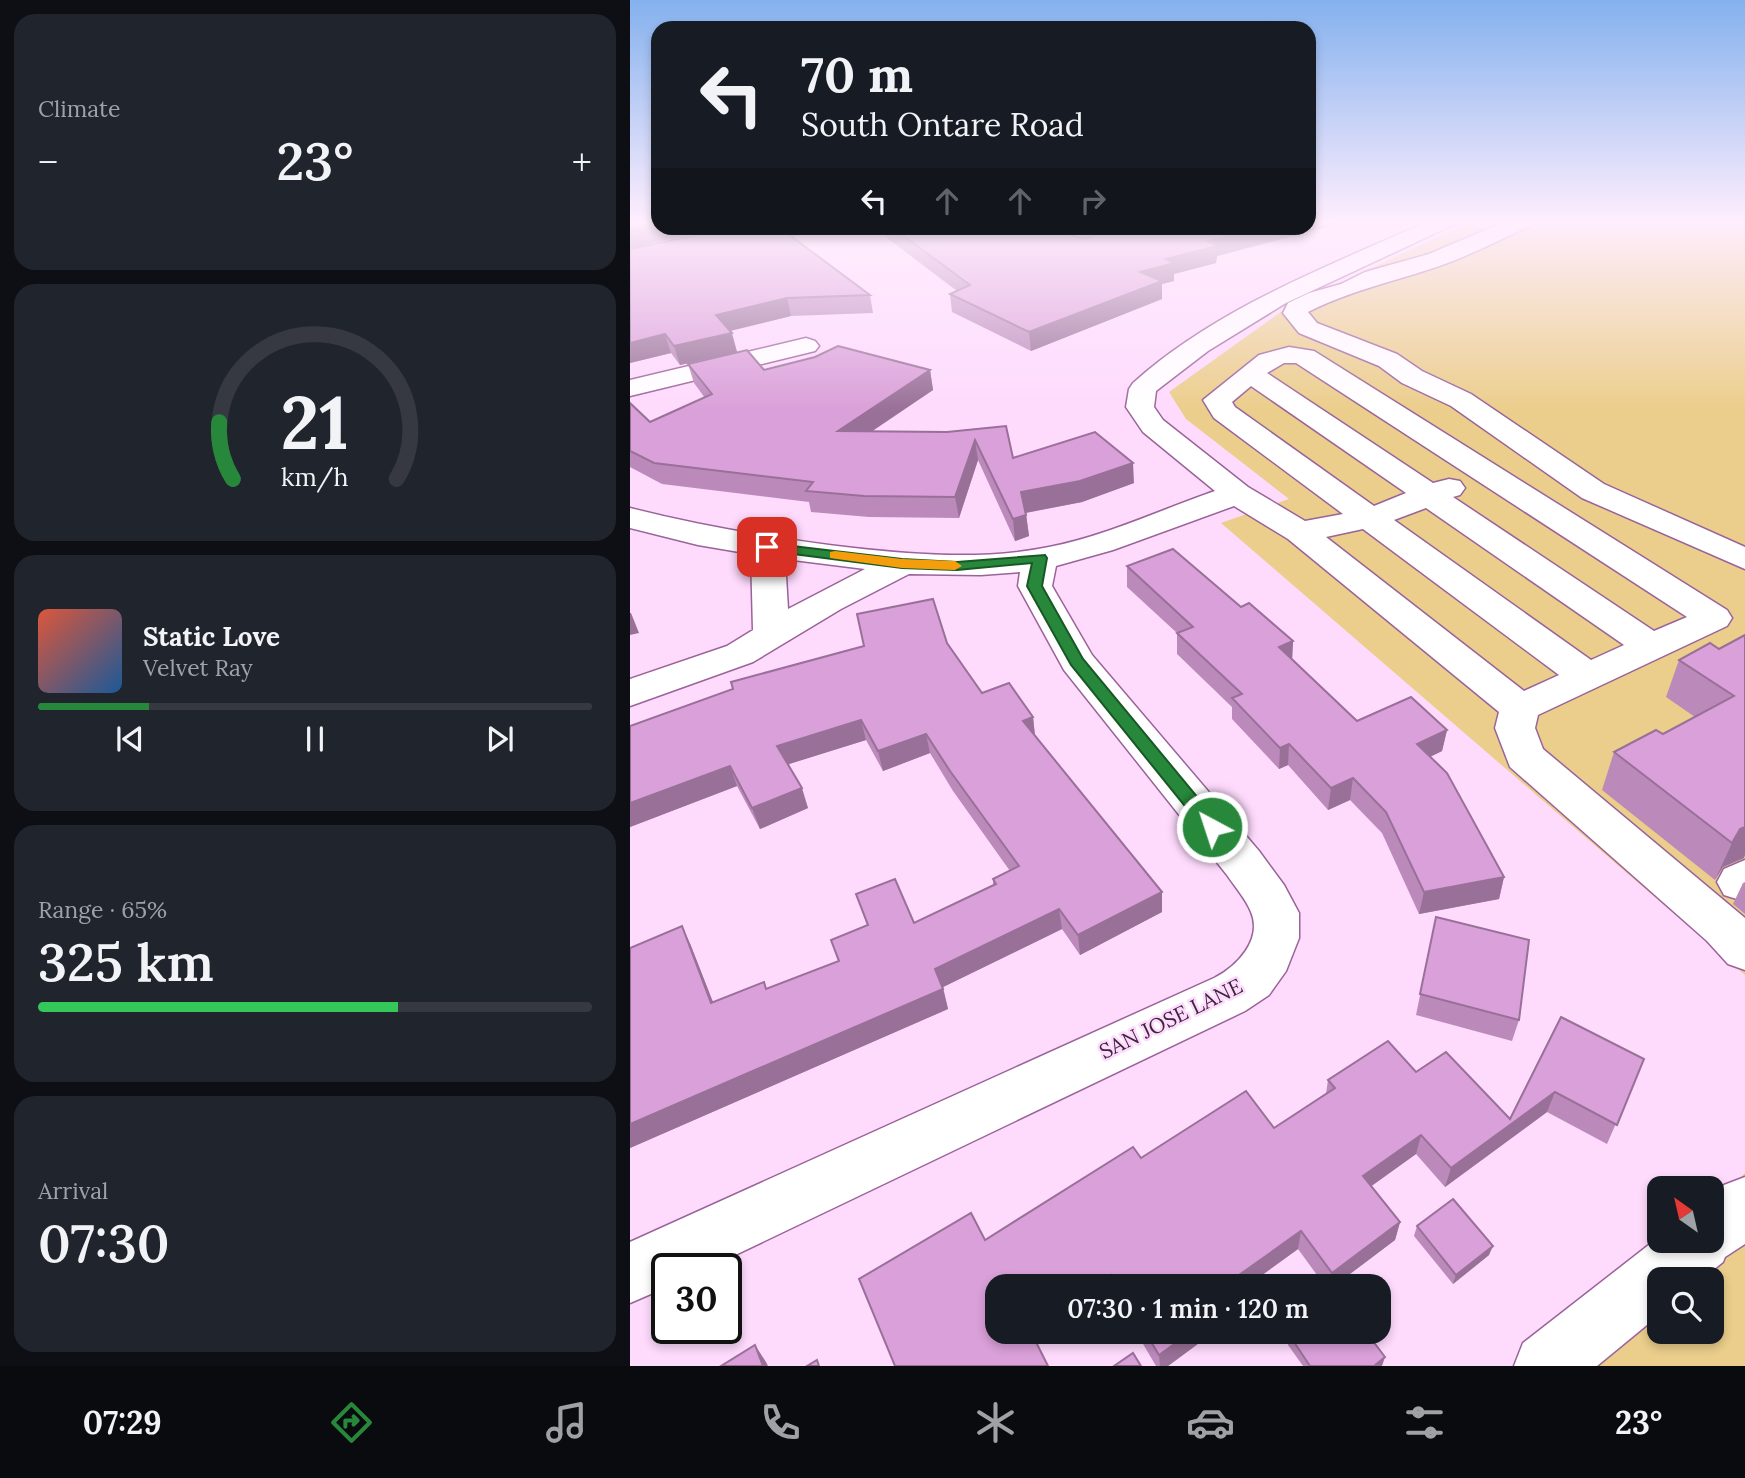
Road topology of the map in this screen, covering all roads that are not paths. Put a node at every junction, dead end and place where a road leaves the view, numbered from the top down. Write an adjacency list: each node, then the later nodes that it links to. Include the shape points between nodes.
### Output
1 (1312, 284): 7 (street, via 1199,346 1143,389 1140,407 1145,417)
2 (1360, 284): 14 (street, via 1297,307 1295,313 1308,328 1388,360 1461,400 1593,491)
3 (806, 346): 5 (street)
4 (1250, 373): 6 (street, via 1279,356 1305,357); 8 (street); 10 (street, via 1217,400 1224,412)
5 (630, 388)
6 (1487, 474): 8 (street); 17 (street, via 1714,618)
7 (1237, 494): 11 (street); 13 (street, via 1081,550)
8 (1432, 495): 10 (street); 17 (street)
9 (630, 518): 12 (street, via 720,541)
10 (1370, 518): 11 (street); 18 (street)
11 (1300, 532): 20 (street)
12 (767, 547): 15 (street); 16 (street)
13 (1040, 558): 15 (street, via 957,566); 25 (street, SAN JOSE LANE, via 1035,586 1077,661 1265,895 1277,918 1274,942 1264,965 1245,986 1210,1004)
14 (1745, 559)
15 (902, 564): 16 (street)
16 (772, 635): 19 (street, via 740,654)
17 (1652, 646): 18 (street)
18 (1588, 677): 20 (street)
19 (630, 693)
20 (1520, 708): 21 (street, via 1515,728 1525,757)
21 (1745, 950)
22 (1745, 1206): 23 (street)
23 (1724, 1223)
24 (1687, 1253): 26 (street)
25 (630, 1273)
26 (1546, 1366)

